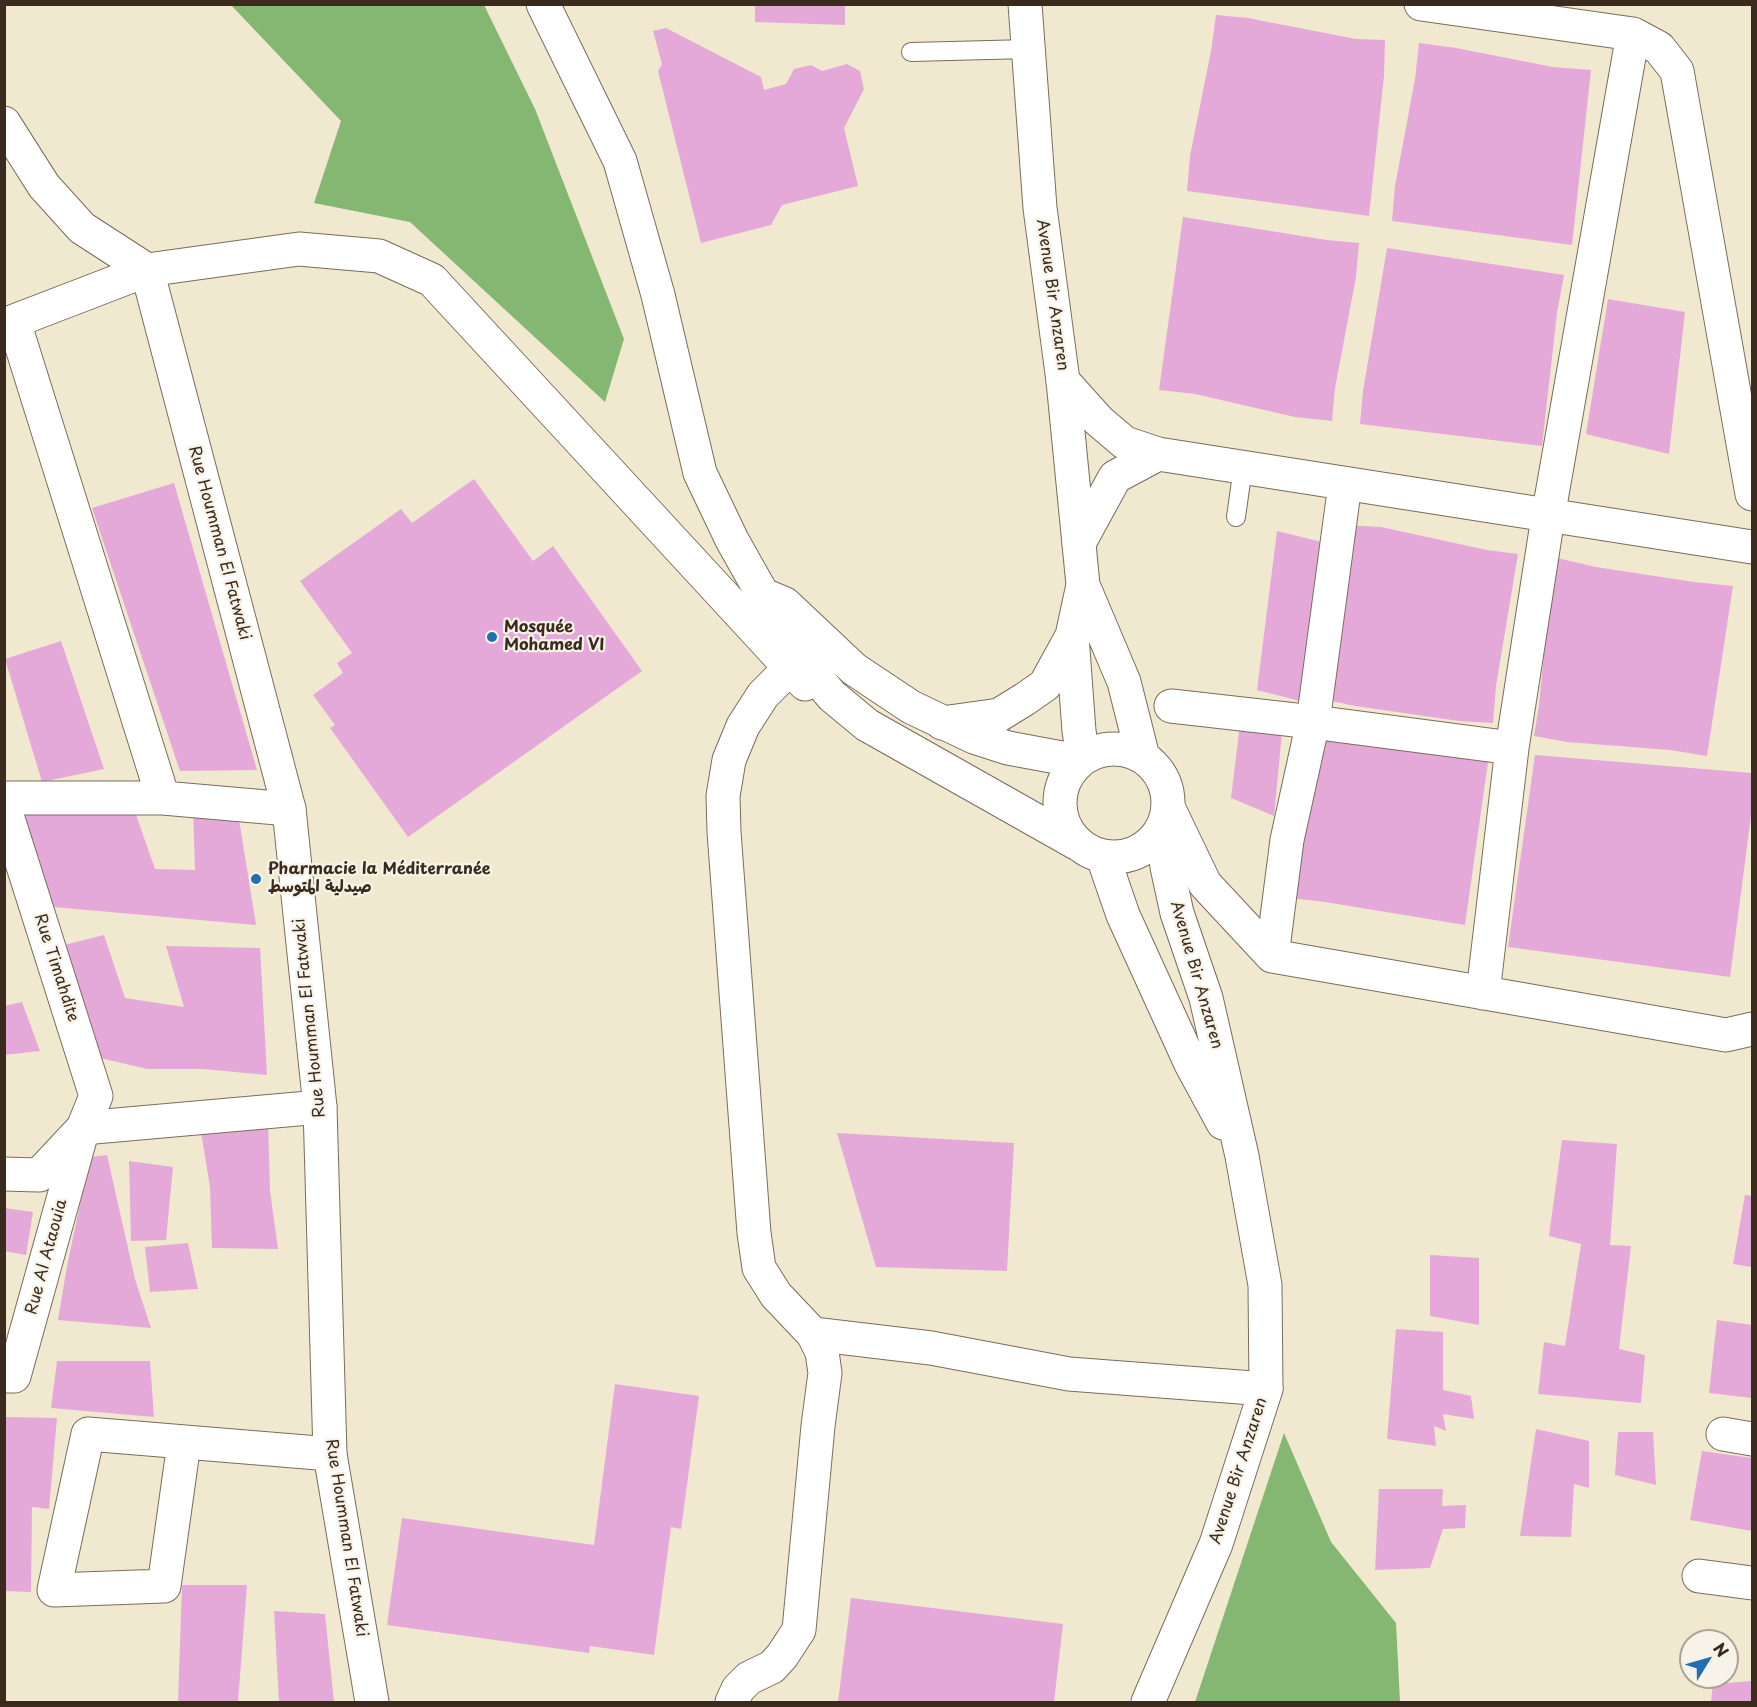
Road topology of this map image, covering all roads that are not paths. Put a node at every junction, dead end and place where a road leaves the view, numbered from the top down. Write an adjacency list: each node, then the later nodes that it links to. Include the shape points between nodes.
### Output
1 (543, 4): 19 (street, via 620,161 658,295 700,473)
2 (1025, 4): 5 (street, Avenue Bir Anzaren)
3 (1422, 4): 4 (street)
4 (1633, 34): 14 (street, via 1659,48 1677,71); 16 (street)
5 (1029, 49): 6 (lane); 10 (street, Avenue Bir Anzaren, via 1040,208)
6 (911, 52)
7 (4, 123): 8 (street, via 44,186 82,228)
8 (147, 270): 9 (street); 21 (street, via 299,249 380,256 432,280); 34 (street, Rue Houmman El Fatwaki)
9 (9, 323): 32 (street)
10 (1063, 381): 11 (street, via 1125,444); 17 (street, Avenue Bir Anzaren)
11 (1158, 454): 12 (street); 17 (street, via 1115,477)
12 (1243, 467): 13 (street); 15 (lane)
13 (1345, 484): 16 (street); 26 (street)
14 (1752, 494)
15 (1236, 517)
16 (1548, 517): 18 (street); 28 (street)
17 (1079, 543): 20 (street, Avenue Bir Anzaren)
18 (1752, 547)
19 (757, 584): 21 (street); 25 (street, via 795,652 832,696); 27 (street, via 795,612 828,646 882,689)
20 (1083, 585): 22 (street, Avenue Bir Anzaren); 29 (street, Avenue Bir Anzaren, via 1124,682)
21 (725, 599): 23 (street)
22 (1072, 636): 27 (street, via 1045,685 1025,699 999,715); 30 (street, Avenue Bir Anzaren)
23 (790, 668): 25 (street, via 821,699); 44 (street, via 763,695 743,726 729,760 723,796 724,832 759,1269 776,1295)
24 (1171, 706): 26 (street)
25 (854, 715): 36 (street, via 881,734)
26 (1313, 722): 28 (street); 37 (street, via 1287,840)
27 (942, 723): 30 (street, via 1008,748)
28 (1512, 748): 38 (street)
29 (1143, 757): 30 (street, via 1107,749); 35 (street, via 1162,778 1167,792)
30 (1081, 759): 36 (street, via 1064,779 1058,802 1063,824)
31 (4, 798): 32 (street)
32 (163, 798): 34 (street)
33 (4, 806): 41 (street, Rue Timahdite, via 96,1096)
34 (289, 809): 40 (street, Rue Houmman El Fatwaki)
35 (1165, 818): 36 (street, via 1151,843 1137,853 1120,858); 37 (street, via 1205,884); 42 (street, Avenue Bir Anzaren, via 1167,867 1177,913 1206,998)
36 (1089, 850): 42 (street, Avenue Bir Anzaren, via 1191,1064)
37 (1272, 956): 38 (street)
38 (1484, 993): 39 (street, via 1726,1035)
39 (1752, 1029)
40 (320, 1107): 41 (street); 48 (street, Rue Houmman El Fatwaki)
41 (83, 1128): 43 (street, via 39,1175); 45 (street, Rue Al Ataouia, via 15,1376)
42 (1242, 1156): 46 (street, Avenue Bir Anzaren, via 1266,1285)
43 (4, 1174)
44 (813, 1334): 46 (street, via 931,1348 1069,1374); 52 (street, via 822,1352 825,1373 799,1630 772,1667 749,1678)
45 (4, 1376)
46 (1266, 1389): 53 (street, Avenue Bir Anzaren, via 1216,1544)
47 (184, 1443): 47 (street, via 88,1434 54,1590 164,1586); 48 (street)
48 (330, 1454): 51 (street, Rue Houmman El Fatwaki)
49 (1699, 1576): 50 (street)
50 (1752, 1583)
51 (372, 1702)
52 (732, 1702)
53 (1148, 1702)

